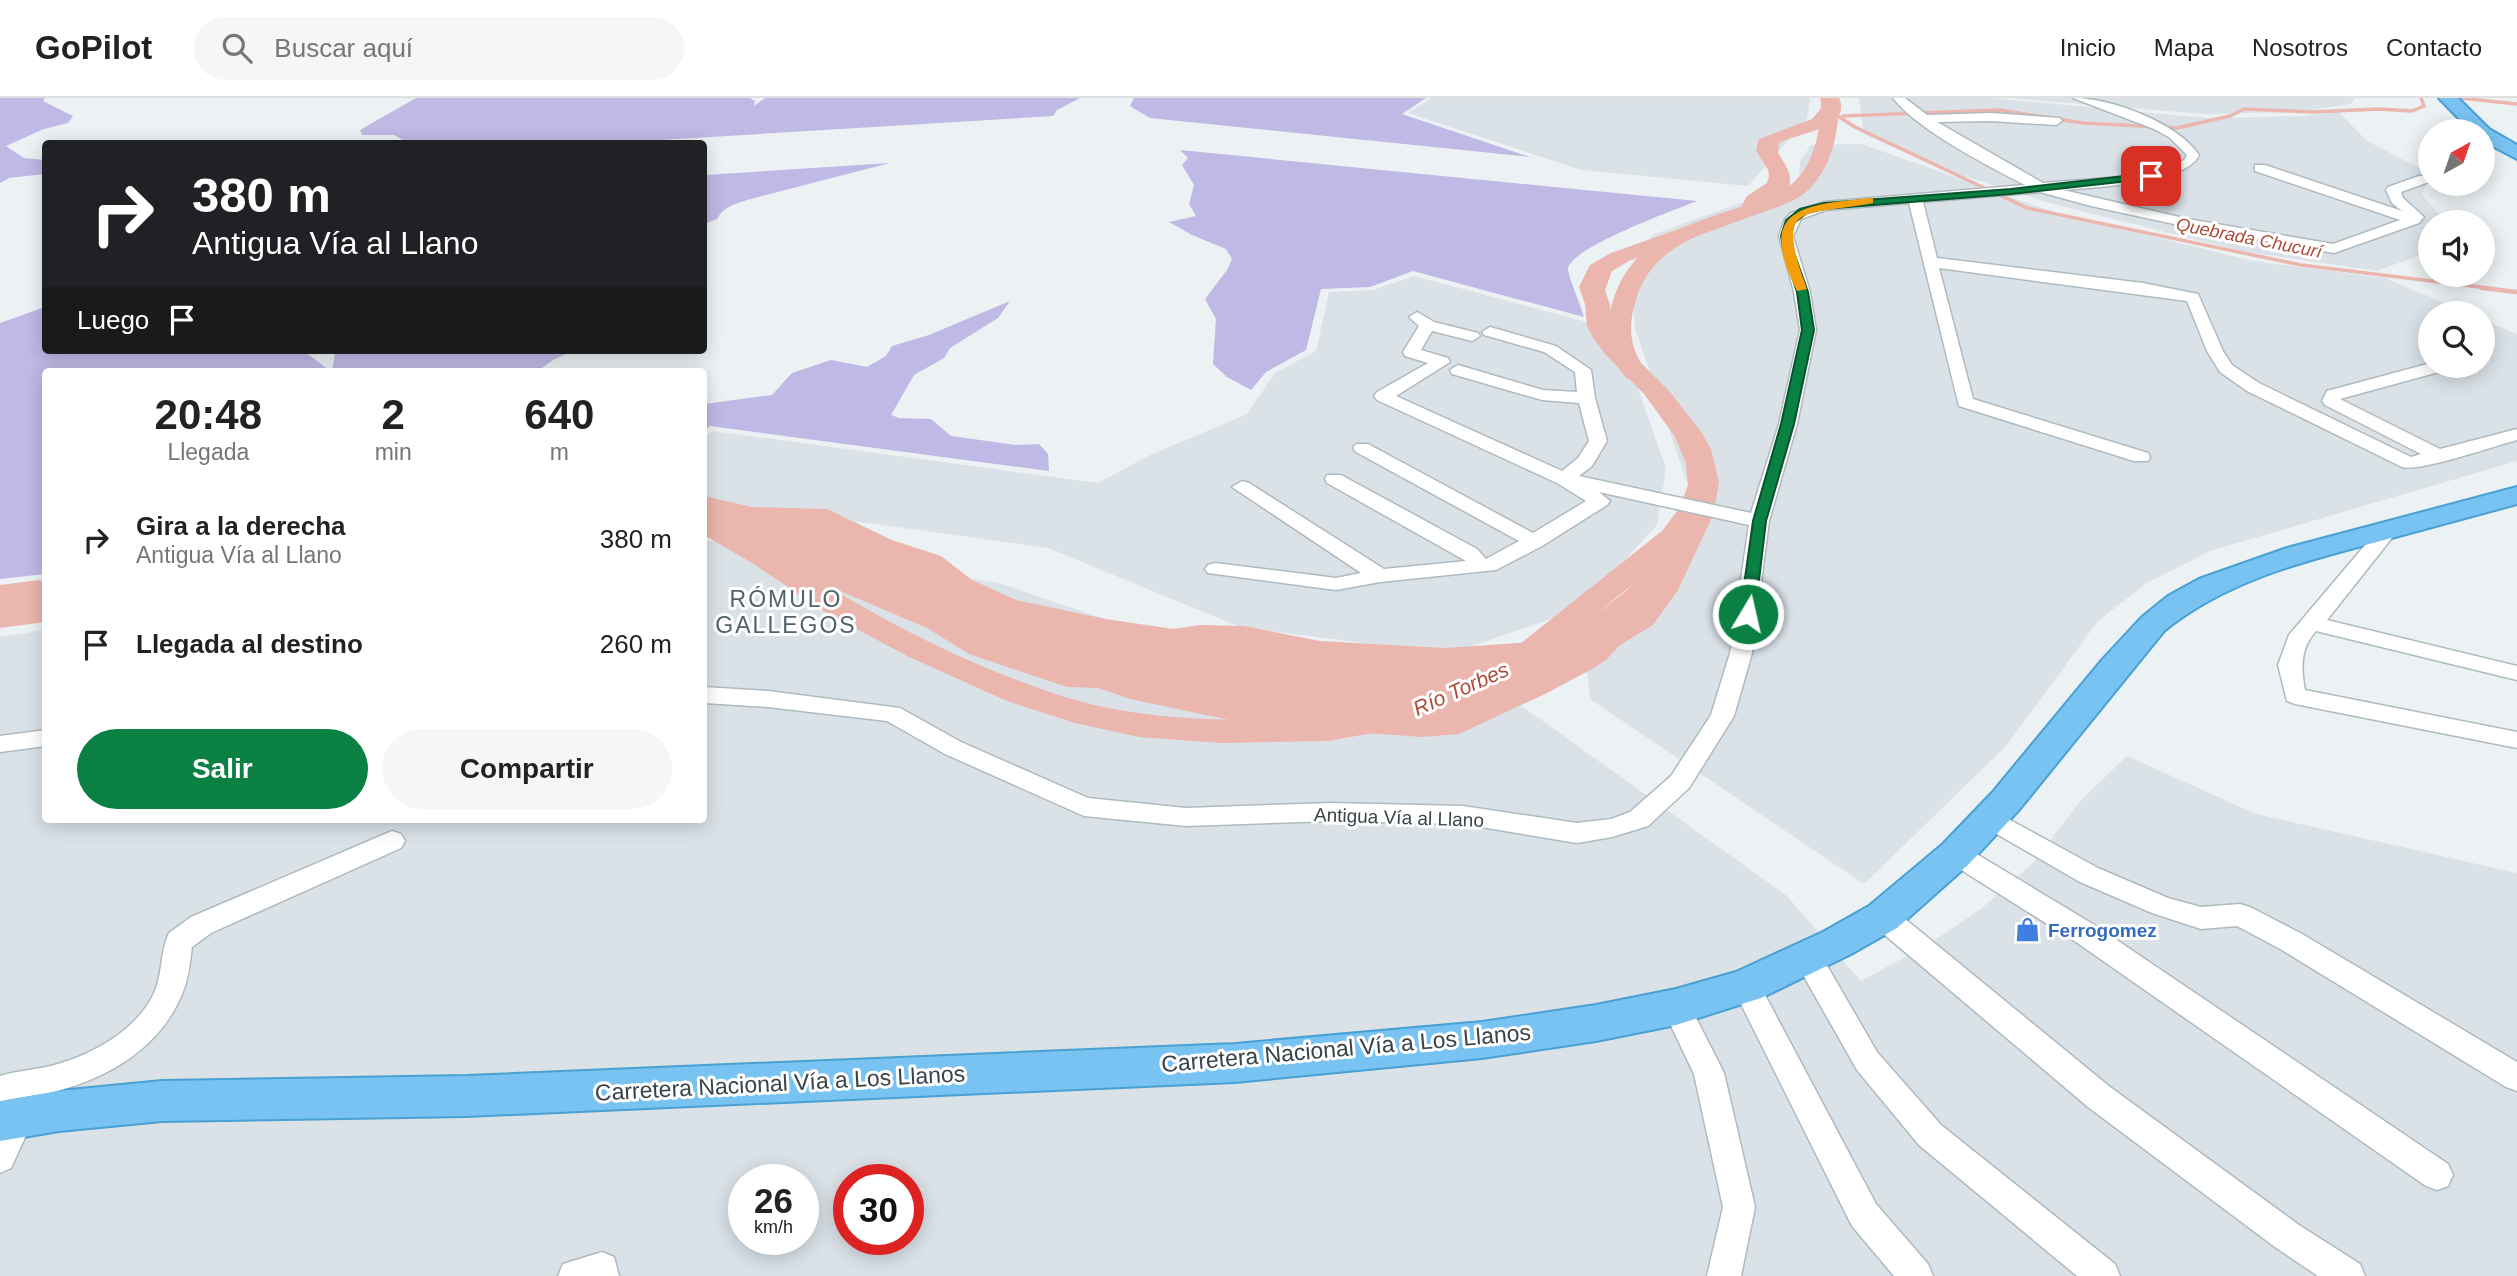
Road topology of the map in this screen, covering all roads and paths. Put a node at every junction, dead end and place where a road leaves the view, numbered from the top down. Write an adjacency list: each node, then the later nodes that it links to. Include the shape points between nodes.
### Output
1 (2079, 98): 16 (street, Antigua Vía al Llano, via 2183,140 2193,155 2176,170 2151,176)
2 (2438, 98): 7 (highway)
3 (2448, 98): 8 (highway)
4 (1903, 103): 5 (street); 6 (street)
5 (1993, 105)
6 (1925, 119): 9 (street); 16 (street, via 1974,152)
7 (2458, 119)
8 (2469, 119)
9 (2056, 121)
10 (2496, 140): 12 (highway)
11 (2496, 150): 13 (highway)
12 (2517, 153)
13 (2517, 162)
14 (2260, 168): 18 (street)
15 (2418, 181): 18 (street, via 2393,190 2397,200 2417,217)
16 (2042, 188): 17 (street, Antigua Vía al Llano); 18 (street, via 2188,223 2334,249)
17 (1914, 199): 19 (street); 33 (street, Antigua Vía al Llano, via 1824,206 1804,211 1790,222 1786,236 1808,330 1788,424)
18 (2414, 220)
19 (1930, 262): 27 (street, via 2193,297 2226,368 2253,387 2409,463); 28 (street, via 1965,402)
20 (1490, 332): 24 (street, via 1550,349 1583,370)
21 (1472, 336): 30 (street, via 1423,321 1411,352 1442,362 1383,396)
22 (1458, 370): 24 (street, via 1542,395)
23 (2418, 372): 27 (street, via 2333,395 2331,401)
24 (1586, 398): 30 (street, via 1598,440 1585,461)
25 (2517, 434): 27 (street)
26 (1362, 448): 35 (street)
27 (2439, 456)
28 (2141, 457)
29 (1334, 479): 36 (street, via 1470,553)
30 (1564, 479): 33 (street); 35 (street, via 1600,501)
31 (1242, 487): 38 (street)
32 (2517, 495): 34 (highway, Carretera Nacional Vía a Los Llanos)
33 (1759, 521): 41 (street, Antigua Vía al Llano, via 1741,653 1721,716 1680,782 1639,819 1612,828 1577,833 1463,815 1332,812 1186,817 1084,807 953,748 892,714)
34 (2389, 530): 39 (street); 45 (highway, Carretera Nacional Vía a Los Llanos, via 2297,554 2210,586 2179,603 2153,624 2114,668)
35 (1535, 542): 36 (street, via 1496,564)
36 (1481, 566): 38 (street)
37 (1215, 569): 38 (street, via 1336,584)
38 (1380, 576)
39 (2312, 623): 40 (street); 43 (street, via 2300,635 2289,665 2295,696)
40 (2517, 673)
41 (707, 695)
42 (42, 739): 44 (street)
43 (2517, 740)
44 (0, 744)
45 (1990, 818): 47 (highway, Carretera Nacional Vía a Los Llanos); 52 (street, via 2089,875 2161,906 2201,918 2240,915)
46 (393, 841): 53 (street, via 201,925 179,941 170,989 154,1019 125,1047 97,1064 55,1078 15,1084)
47 (1956, 854): 48 (highway, Carretera Nacional Vía a Los Llanos); 55 (street, via 2086,934)
48 (1883, 916): 49 (highway, Carretera Nacional Vía a Los Llanos); 61 (street, via 2099,1097)
49 (1808, 958): 50 (highway, Carretera Nacional Vía a Los Llanos); 60 (street, via 1867,1061 1930,1135)
50 (1746, 986): 51 (highway, Carretera Nacional Vía a Los Llanos); 59 (street, via 1864,1215)
51 (1676, 1007): 53 (highway, Carretera Nacional Vía a Los Llanos, via 1482,1040 1236,1063 466,1096 162,1101 59,1111); 58 (street, via 1709,1073 1739,1207)
52 (2517, 1078)
53 (6, 1110): 54 (street)
54 (0, 1158)
55 (2437, 1175)
56 (575, 1276): 57 (street, via 603,1269)
57 (602, 1276)
58 (1724, 1276)
59 (1916, 1276)
60 (2103, 1276)
61 (2348, 1276)

